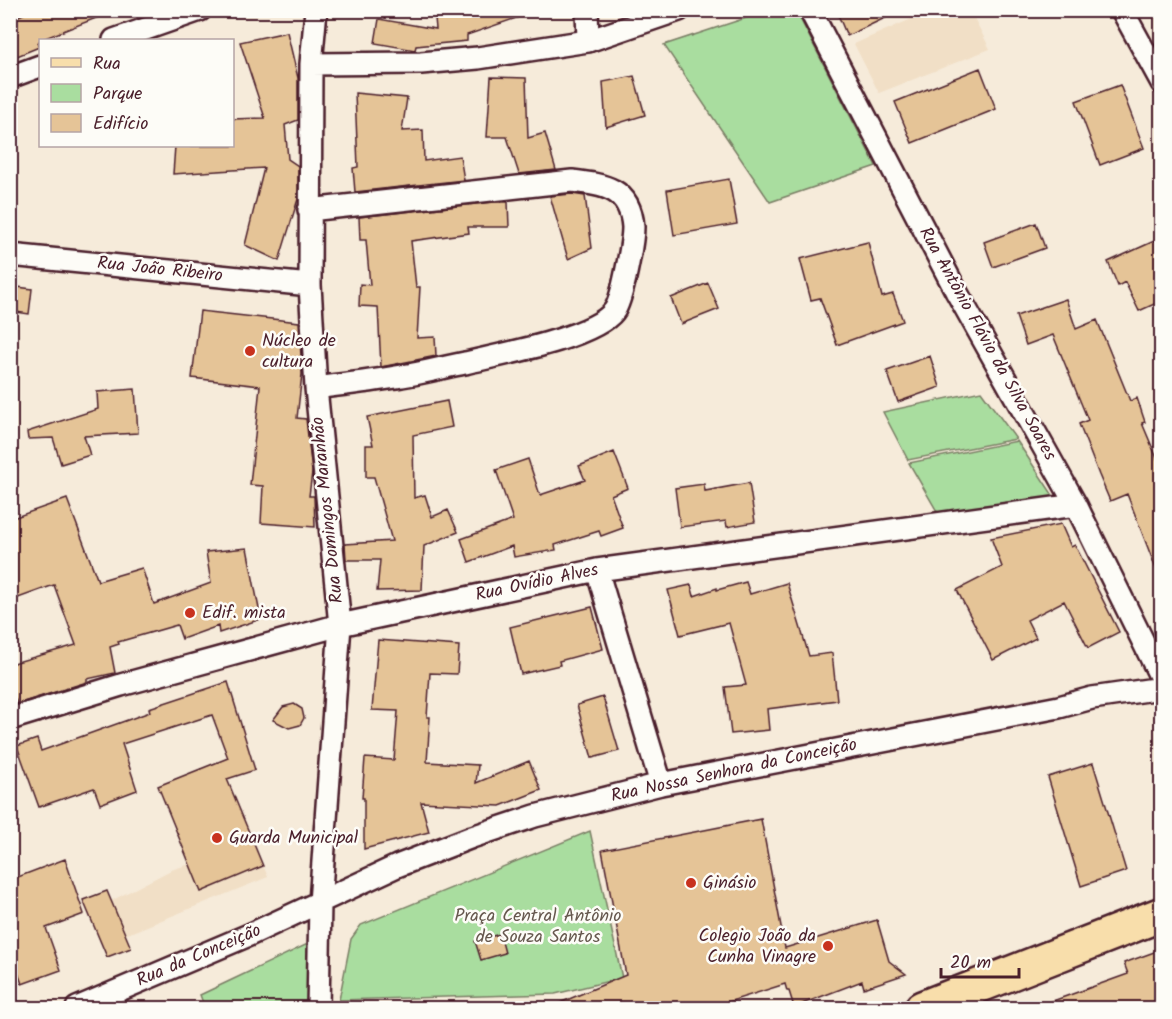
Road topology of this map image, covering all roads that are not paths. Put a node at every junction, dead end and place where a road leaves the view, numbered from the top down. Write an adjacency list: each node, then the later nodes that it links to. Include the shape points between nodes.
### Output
1 (200, 10): 7 (street)
2 (316, 10): 9 (street, Rua Domingos Maranhão)
3 (587, 10): 8 (street)
4 (678, 10): 8 (street)
5 (810, 10): 17 (street, Rua Antônio Flávio da Silva Soares, via 956,291)
6 (1122, 10): 12 (street)
7 (117, 39)
8 (588, 41): 9 (street, via 421,63)
9 (311, 64): 13 (street, Rua Domingos Maranhão)
10 (39, 66): 11 (street)
11 (10, 76)
12 (1161, 83)
13 (309, 210): 15 (street, Rua Domingos Maranhão); 16 (street, via 572,181 615,189 629,208 633,233 620,297 615,311 605,320 569,337 509,353 404,376)
14 (10, 255): 15 (street, Rua João Ribeiro)
15 (310, 285): 16 (street, Rua Domingos Maranhão)
16 (316, 388): 19 (street, Rua Domingos Maranhão)
17 (1076, 505): 18 (street, Rua Ovídio Alves); 20 (street, Rua Antônio Flávio da Silva Soares)
18 (597, 570): 19 (street, Rua Ovídio Alves); 23 (street)
19 (340, 625): 22 (street, Rua Ovídio Alves); 24 (street, Rua Domingos Maranhão)
20 (1161, 680)
21 (1161, 688): 23 (street, Rua Nossa Senhora da Conceição, via 1092,698)
22 (10, 719)
23 (661, 784): 24 (street, Rua Nossa Senhora da Conceição, via 535,816 472,837)
24 (320, 903): 26 (street, Rua da Conceição); 27 (street, Rua Domingos Maranhão)
25 (1161, 914): 28 (main road)
26 (77, 1008)
27 (318, 1008)
28 (922, 1008)

